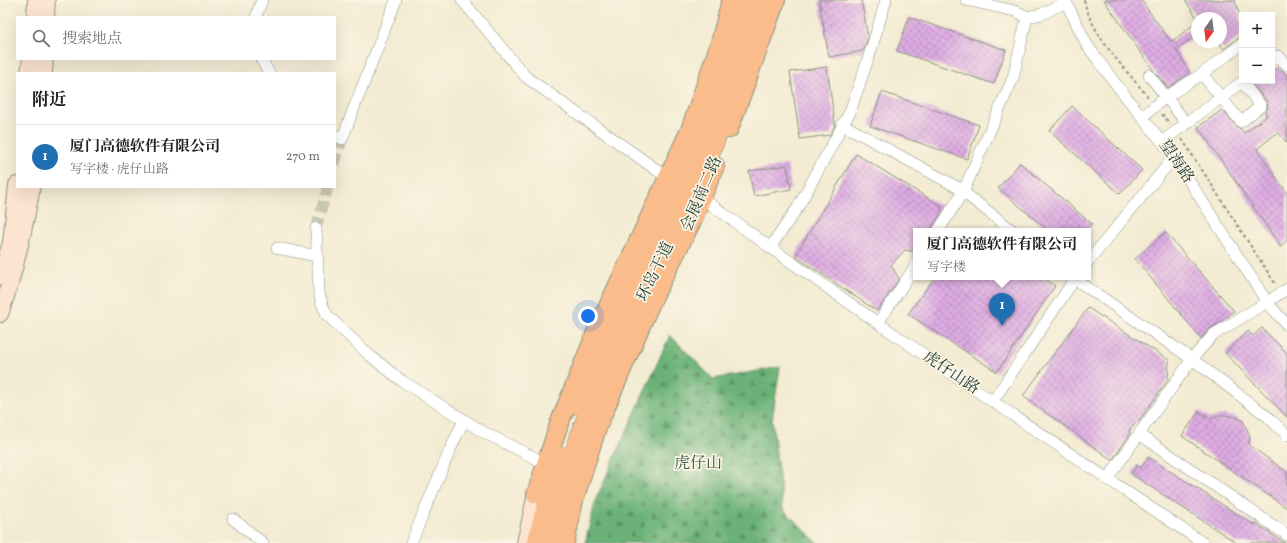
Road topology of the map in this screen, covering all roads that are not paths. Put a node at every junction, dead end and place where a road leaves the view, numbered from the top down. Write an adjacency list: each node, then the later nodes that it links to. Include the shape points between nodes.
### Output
1 (36, 0): 12 (main road)
2 (48, 0): 13 (main road)
3 (262, 0): 14 (street)
4 (396, 0): 34 (street, via 342,139)
5 (462, 0): 37 (street, via 526,77)
6 (733, 0): 37 (main road, via 690,130); 63 (highway, 环岛干道, via 712,106 692,160 610,327)
7 (761, 0): 72 (highway, 环岛干道, via 705,168 579,435)
8 (776, 0): 41 (main road, 会展南二路)
9 (886, 0): 32 (street, via 850,112)
10 (966, 0): 15 (street, via 1015,11)
11 (1065, 1): 15 (street, via 1042,14); 31 (street, 望海路, via 1087,45)
12 (35, 16)
13 (46, 16)
14 (256, 16)
15 (1028, 17): 40 (street, via 1013,78)
16 (1239, 46): 25 (street)
17 (1275, 57): 21 (street, via 1278,56)
18 (31, 60): 22 (main road)
19 (45, 60): 23 (main road)
20 (262, 60): 24 (street)
21 (1287, 65)
22 (29, 72)
23 (44, 72)
24 (268, 72)
25 (1202, 74): 29 (street); 30 (street)
26 (1149, 75): 29 (street)
27 (1240, 84): 30 (street)
28 (1244, 84): 30 (street, via 1261,106 1241,122)
29 (1166, 97): 31 (street); 33 (street)
30 (1221, 98): 33 (street)
31 (1143, 116): 35 (street, 望海路)
32 (842, 124): 40 (street); 46 (street, via 798,206)
33 (1187, 124): 35 (street)
34 (336, 136)
35 (1163, 141): 36 (street, 望海路)
36 (1174, 157): 48 (street); 54 (street, 望海路)
37 (668, 178): 63 (main road, via 597,330 559,424)
38 (17, 188): 50 (main road, via 11,243)
39 (32, 188): 55 (main road, via 24,233)
40 (963, 192): 43 (street); 44 (street)
41 (702, 198): 46 (street, 虎仔山路); 73 (main road, 会展南二路, via 652,300 598,425 574,500)
42 (316, 228): 47 (street)
43 (940, 228)
44 (1009, 228)
45 (277, 248): 47 (street)
46 (770, 248): 56 (street, 虎仔山路)
47 (317, 256): 60 (street, via 319,292 328,315 402,381)
48 (1091, 258)
49 (913, 270): 56 (street)
50 (0, 277)
51 (1073, 280): 59 (street)
52 (1077, 280): 58 (street)
53 (1284, 291): 54 (street)
54 (1267, 302): 57 (street, 望海路); 58 (street, via 1213,335)
55 (0, 314)
56 (878, 323): 59 (street, 虎仔山路)
57 (1287, 325)
58 (1192, 359): 61 (street); 62 (street, via 1268,417)
59 (993, 401): 64 (street, 虎仔山路)
60 (464, 420): 63 (street); 69 (street)
61 (1139, 434): 64 (street); 67 (street)
62 (1287, 435)
63 (551, 466): 65 (main road); 71 (highway, 环岛干道)
64 (1108, 478): 74 (street, 虎仔山路)
65 (536, 494): 70 (main road)
66 (233, 518): 68 (street)
67 (1287, 535)
68 (263, 543)
69 (411, 543)
70 (525, 543)
71 (537, 543)
72 (553, 543)
73 (565, 543)
74 (1203, 543)

